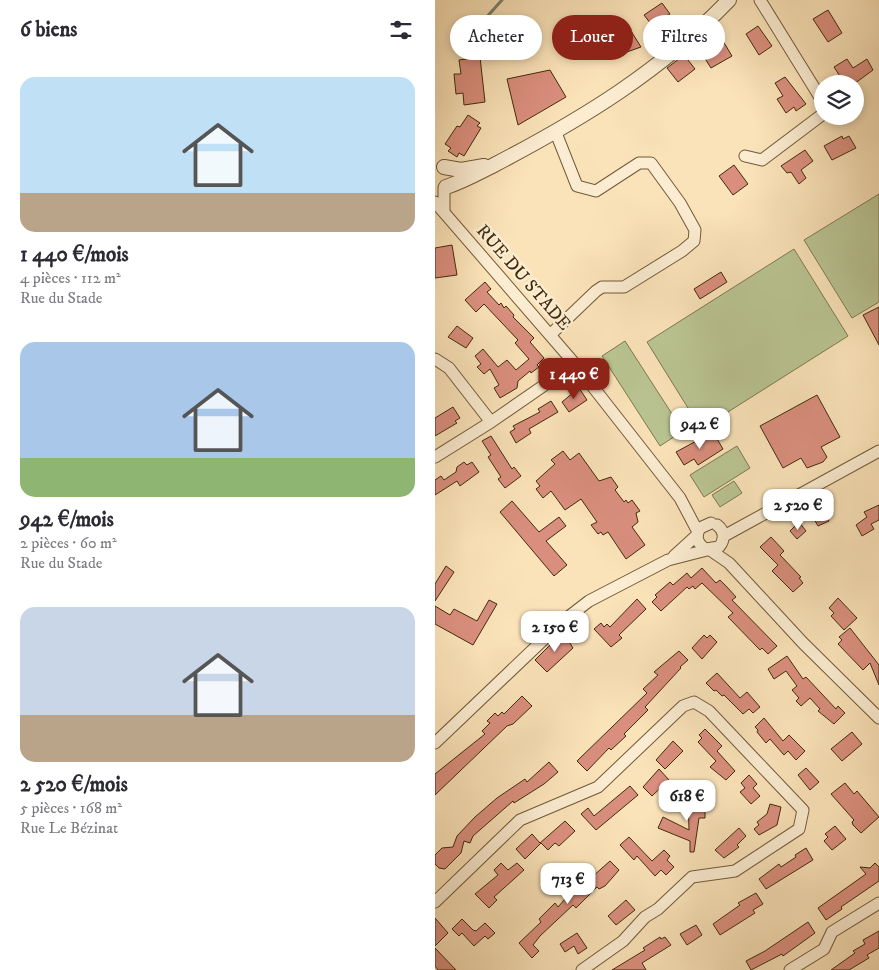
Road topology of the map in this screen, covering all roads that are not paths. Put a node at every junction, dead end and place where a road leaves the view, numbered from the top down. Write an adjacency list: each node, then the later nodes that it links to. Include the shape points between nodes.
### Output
1 (729, 0): 5 (street, via 623,91)
2 (760, 0): 3 (street)
3 (814, 87)
4 (814, 121): 6 (street, via 762,160)
5 (556, 133): 7 (street); 12 (street, via 577,186 596,191 639,163 651,163 681,202 695,230 693,241 682,251 624,287 602,287)
6 (745, 156)
7 (494, 165): 8 (street, via 461,170); 9 (street)
8 (440, 166): 9 (street, via 450,179)
9 (442, 189): 11 (street)
10 (435, 202): 11 (street, RUE DU STADE)
11 (444, 211): 12 (street, RUE DU STADE)
12 (550, 334): 14 (street, RUE DU STADE)
13 (435, 359): 15 (street, via 449,368)
14 (575, 364): 15 (street); 18 (street, RUE DU STADE)
15 (491, 422): 17 (street)
16 (879, 451): 19 (street)
17 (435, 457)
18 (687, 508): 20 (street, RUE DU STADE, via 701,520); 21 (street, RUE DU STADE)
19 (756, 518): 20 (street, via 728,525); 22 (street)
20 (714, 524): 21 (street, via 704,525); 22 (street)
21 (697, 533): 23 (street, via 699,544); 24 (street)
22 (723, 538): 23 (street, via 719,547); 25 (street)
23 (709, 550): 24 (street); 25 (street, via 723,556)
24 (668, 560): 27 (street, via 589,601 563,621)
25 (738, 572): 26 (street, via 803,643)
26 (879, 718)
27 (435, 744)
28 (435, 902): 30 (street, via 520,820 598,787 683,706 694,702 709,711 803,810 799,829 735,871 692,878 659,909 645,917 623,941)
29 (879, 903): 31 (street, via 832,932 824,949)
30 (582, 970)
31 (790, 970)

